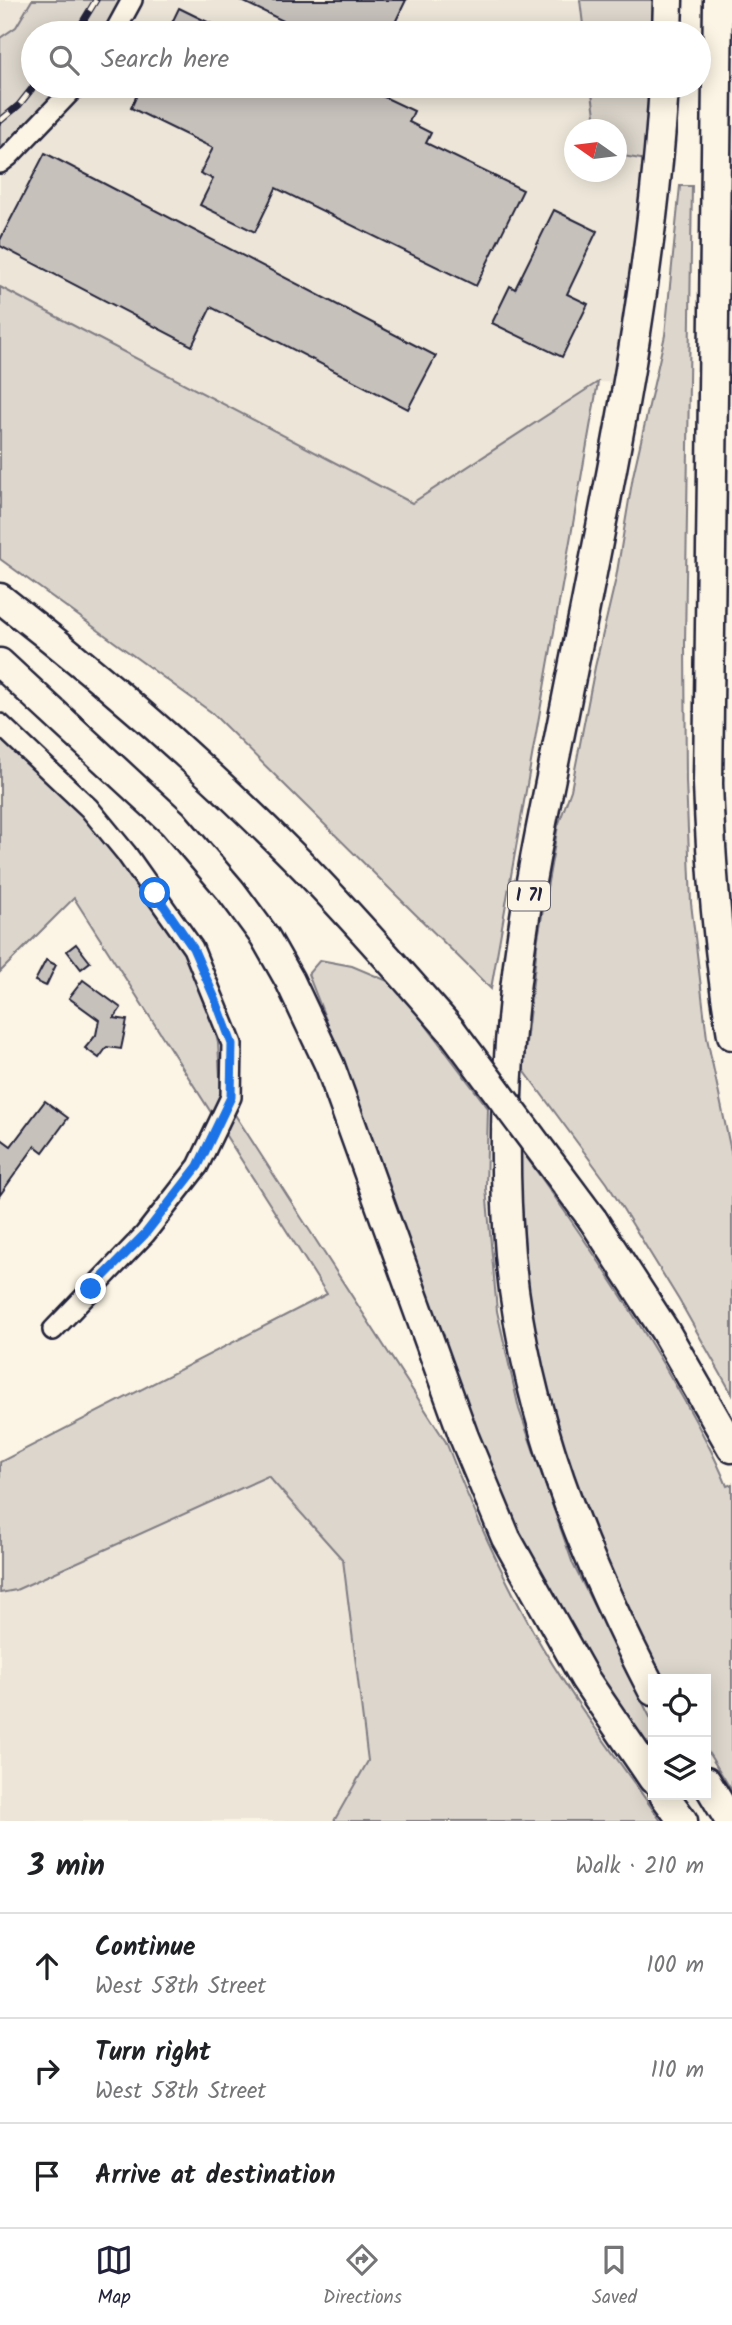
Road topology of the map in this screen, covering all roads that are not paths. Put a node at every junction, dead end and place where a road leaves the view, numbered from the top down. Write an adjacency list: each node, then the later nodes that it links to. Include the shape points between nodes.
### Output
1 (132, 0): 4 (street)
2 (668, 0): 5 (highway)
3 (718, 0): 12 (highway, via 708,784 718,928)
4 (121, 21)
5 (667, 21)
6 (65, 98): 8 (street)
7 (663, 98): 15 (highway, I 71, via 633,357 523,927 507,1132 510,1256 541,1421 584,1548)
8 (0, 163)
9 (0, 598): 14 (highway, bridge, via 147,717 230,793 310,873 452,1031 593,1220 665,1331)
10 (0, 663): 16 (highway, via 173,823 265,937 330,1066 464,1437 506,1538 585,1679)
11 (0, 724): 13 (street, via 89,808 126,853 193,948 232,1044 231,1097 198,1166 145,1234)
12 (732, 1035)
13 (53, 1330)
14 (732, 1448)
15 (648, 1680)
16 (648, 1772)
17 (711, 1789): 20 (highway)
18 (668, 1800): 19 (highway)
19 (683, 1821)
20 (730, 1821)

